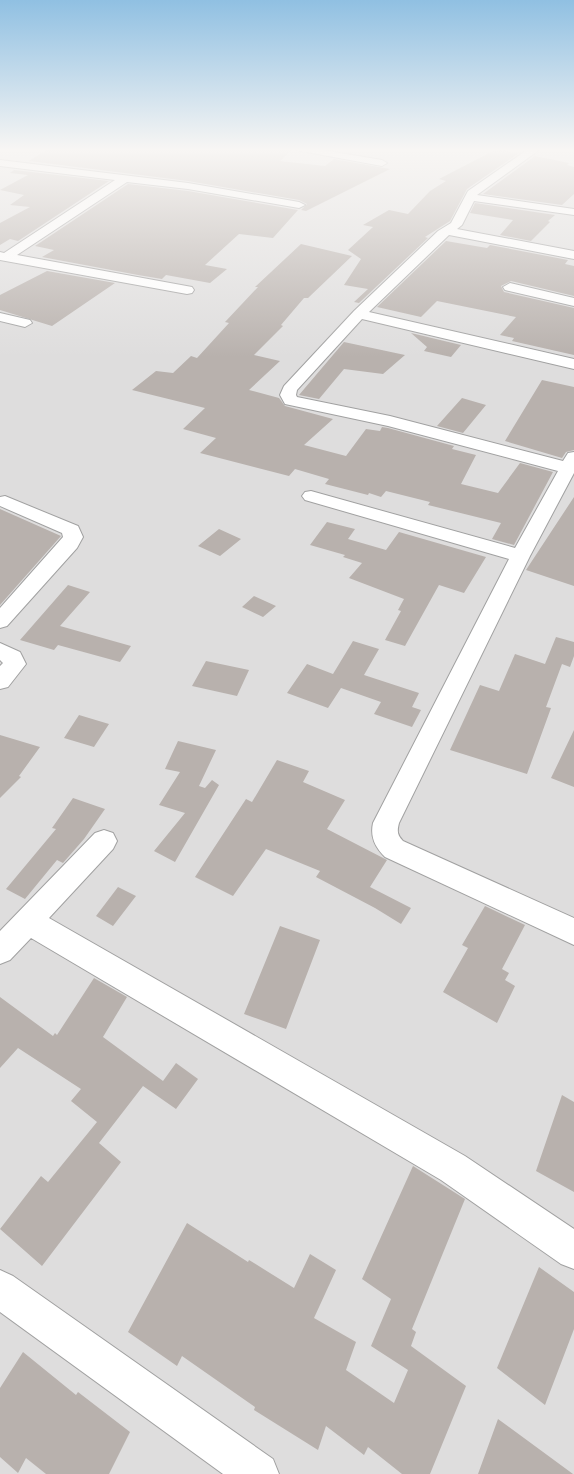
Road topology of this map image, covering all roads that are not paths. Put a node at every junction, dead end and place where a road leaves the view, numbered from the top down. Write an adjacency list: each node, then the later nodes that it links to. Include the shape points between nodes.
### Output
1 (62, 219): 5 (street)
2 (459, 219): 3 (street)
3 (447, 231): 4 (street); 9 (street)
4 (574, 255)
5 (3, 257): 7 (street)
6 (510, 287): 8 (street)
7 (187, 290)
8 (574, 302)
9 (359, 314): 12 (street); 13 (street, via 290,389 291,401)
10 (0, 317): 11 (street)
11 (25, 323)
12 (574, 364)
13 (571, 463): 16 (street)
14 (311, 496): 16 (street)
15 (5, 501): 17 (street, via 71,530 73,537)
16 (520, 556): 22 (street, via 383,834 393,849)
17 (0, 621)
18 (0, 651): 19 (street, via 12,657 15,664)
19 (0, 681)
20 (104, 841): 21 (street)
21 (28, 921): 23 (street); 24 (street, via 453,1168)
22 (574, 932)
23 (0, 951)
24 (574, 1251)
25 (0, 1289): 26 (street)
26 (258, 1474)

